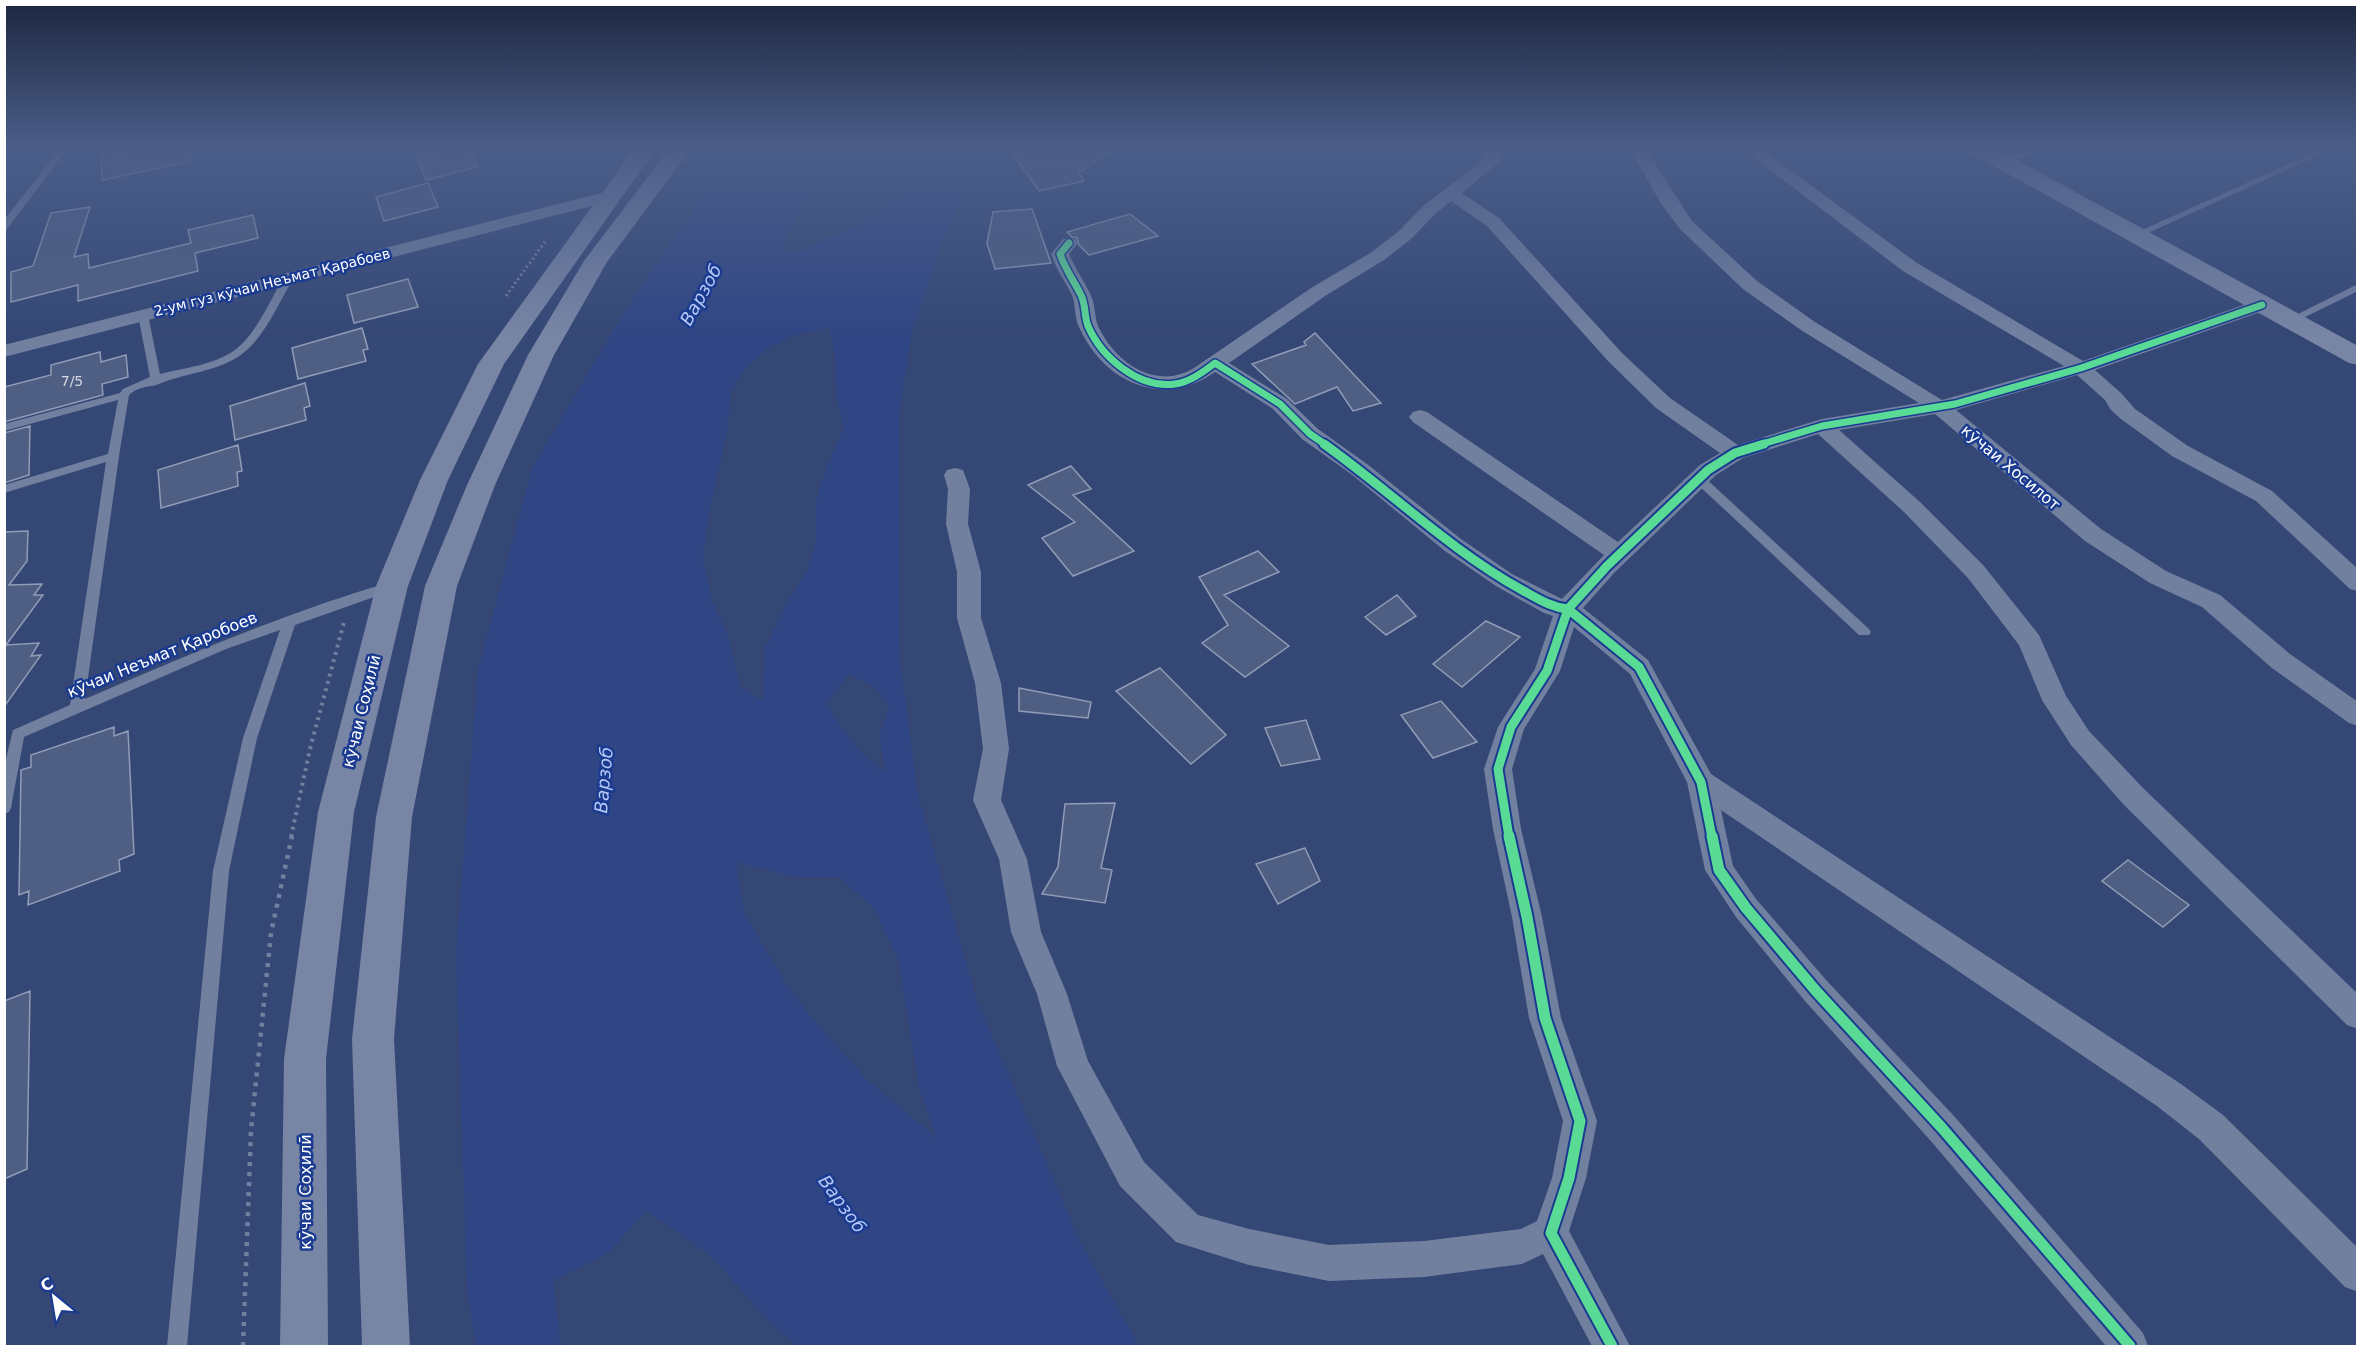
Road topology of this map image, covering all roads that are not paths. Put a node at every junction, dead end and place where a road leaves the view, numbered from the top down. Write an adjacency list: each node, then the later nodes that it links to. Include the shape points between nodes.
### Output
1 (18, 209): 11 (lane)
2 (557, 209): 14 (street, 2-ум гуз кӯчаи Неъмат Қарабоев)
3 (600, 209): 36 (main road, кӯчаи Соҳилӣ, via 491,364 434,480)
4 (635, 209): 50 (main road, via 596,261 541,355 481,485 441,586 394,817 373,1039)
5 (1430, 209): 21 (street, via 1378,256)
6 (1474, 209): 29 (street, via 1493,222 1615,357 1663,403)
7 (1674, 209): 25 (street, кӯчаи Хосилот, via 1750,285 1808,326)
8 (1833, 209): 22 (street, via 1918,272)
9 (2089, 209): 12 (main road)
10 (2194, 209): 12 (lane)
11 (4, 227)
12 (2136, 235): 16 (main road)
13 (1069, 243): 21 (street, via 1059,254 1082,297 1088,326 1112,360 1143,381 1173,384 1194,378)
14 (289, 277): 17 (street, 2-ум гуз кӯчаи Неъмат Қарабоев); 23 (lane, via 248,342 237,352 218,362)
15 (2358, 287): 18 (lane)
16 (2262, 305): 18 (main road); 22 (street)
17 (143, 315): 19 (street, 2-ум гуз кӯчаи Неъмат Қарабоев); 23 (lane)
18 (2291, 320): 20 (main road)
19 (4, 351)
20 (2358, 357)
21 (1215, 363): 37 (street, via 1280,404 1310,434 1504,580 1553,607)
22 (2081, 368): 25 (street); 35 (street, via 2149,430 2264,496)
23 (156, 381): 24 (lane, via 133,387)
24 (124, 395): 28 (lane); 30 (lane)
25 (1938, 406): 27 (street); 41 (street, кӯчаи Хосилот, via 2092,535 2158,577 2211,601 2281,661)
26 (1420, 417): 34 (street)
27 (1822, 426): 29 (street); 45 (street, via 1912,507 1976,572 2030,641 2055,700 2080,738 2134,797)
28 (4, 428)
29 (1735, 453): 32 (street)
30 (113, 456): 33 (lane); 40 (lane)
31 (955, 475): 46 (street, via 959,489 957,524 969,572 969,618 988,683 996,749 987,800 1013,859 1026,932 1052,994 1073,1066 1132,1174 1188,1230 1329,1263 1424,1258 1522,1246)
32 (1700, 479): 34 (street); 39 (lane)
33 (4, 489)
34 (1620, 554): 37 (street)
35 (2358, 583)
36 (392, 586): 38 (lane, кӯчаи Неъмат Қаробоев); 49 (main road, кӯчаи Соҳилӣ, via 336,812 305,1059)
37 (1568, 609): 43 (street, via 1639,667); 46 (street, via 1547,671 1511,727 1498,769 1545,1018 1580,1121 1569,1178)
38 (290, 621): 40 (lane, кӯчаи Неъмат Қаробоев); 48 (lane, via 250,738 221,871)
39 (1864, 632)
40 (77, 707): 42 (lane, кӯчаи Неъмат Қаробоев)
41 (2358, 716)
42 (11, 735): 44 (lane, кӯчаи Неъмат Қаробоев)
43 (1701, 782): 47 (street, via 2169,1095 2211,1127); 52 (street, via 1719,870 1746,908)
44 (4, 807)
45 (2358, 1015)
46 (1551, 1233): 51 (street)
47 (2358, 1274)
48 (177, 1347)
49 (304, 1347)
50 (386, 1347)
51 (1612, 1347)
52 (2130, 1347)

